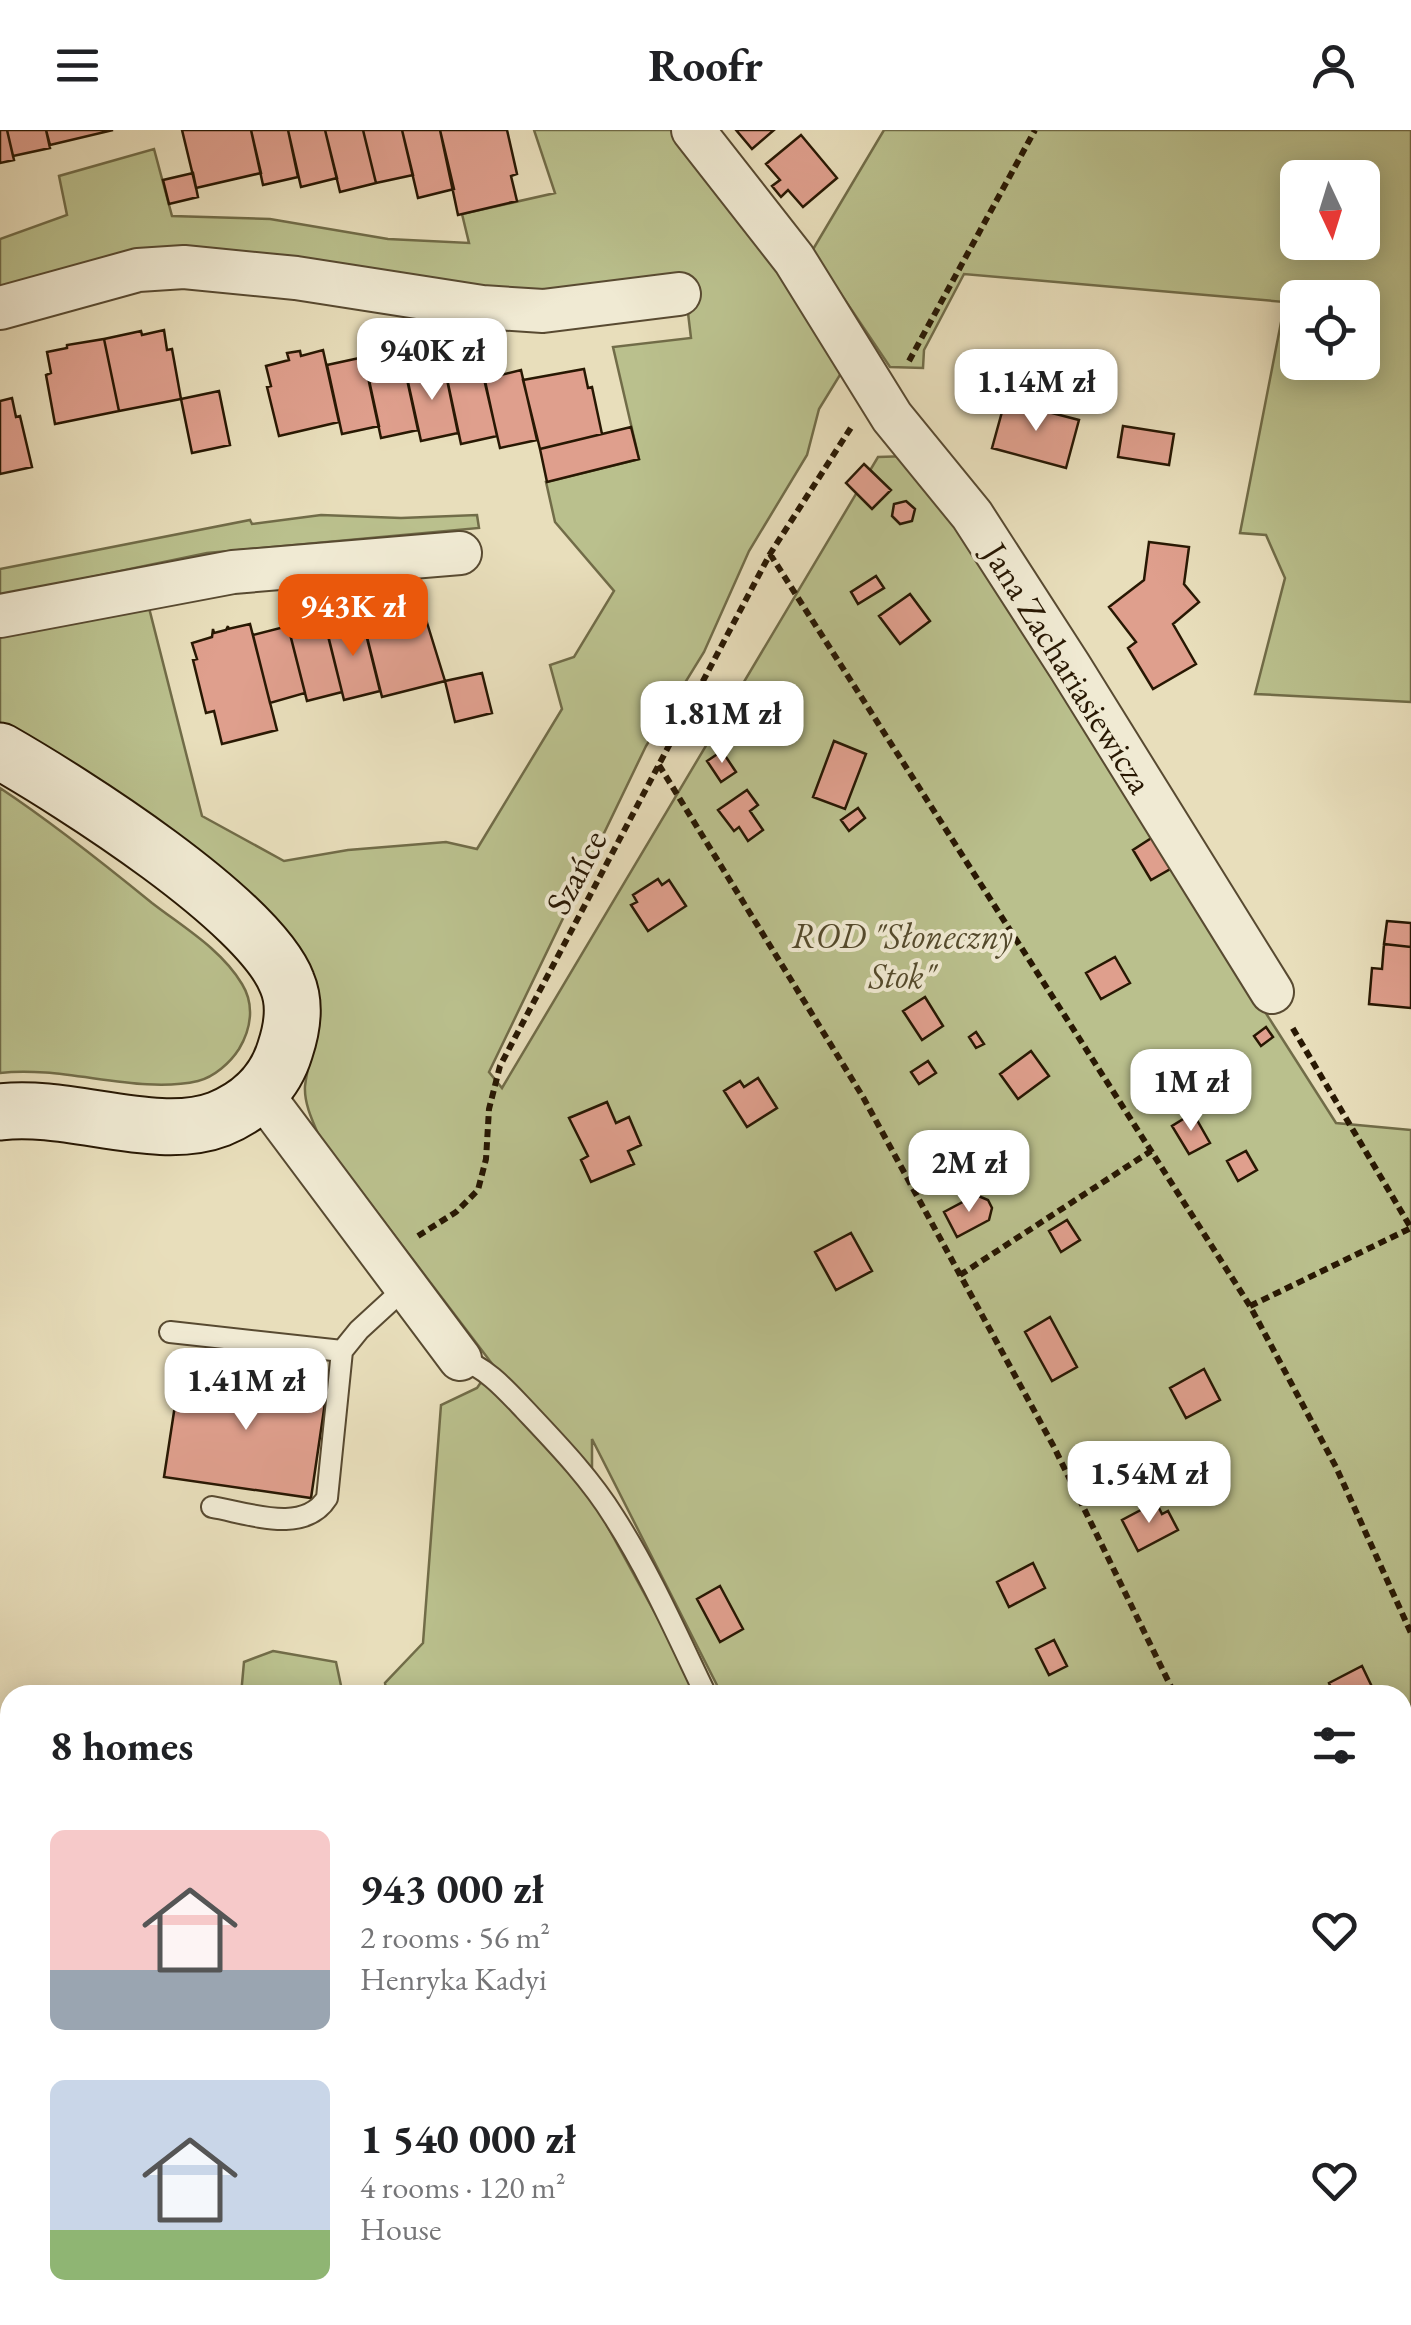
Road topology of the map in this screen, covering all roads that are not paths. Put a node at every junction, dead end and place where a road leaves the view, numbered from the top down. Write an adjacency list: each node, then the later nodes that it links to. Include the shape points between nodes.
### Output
1 (693, 130): 7 (street, Jana Zachariasiewicza, via 893,378 892,417 980,528)
2 (679, 294): 3 (street, via 543,312 184,267 138,270)
3 (0, 308)
4 (460, 554): 5 (street, via 233,572)
5 (0, 616)
6 (0, 750): 8 (street, via 188,878 274,957 289,985 292,1012 283,1058)
7 (1272, 992)
8 (261, 1093): 9 (street, via 195,1126); 10 (street)
9 (0, 1112)
10 (400, 1276): 12 (lane); 13 (street)
11 (170, 1332): 12 (lane)
12 (342, 1351): 14 (lane, via 327,1498 319,1511 280,1518)
13 (460, 1359): 15 (lane, via 508,1392 613,1515)
14 (212, 1507)
15 (701, 1685)

